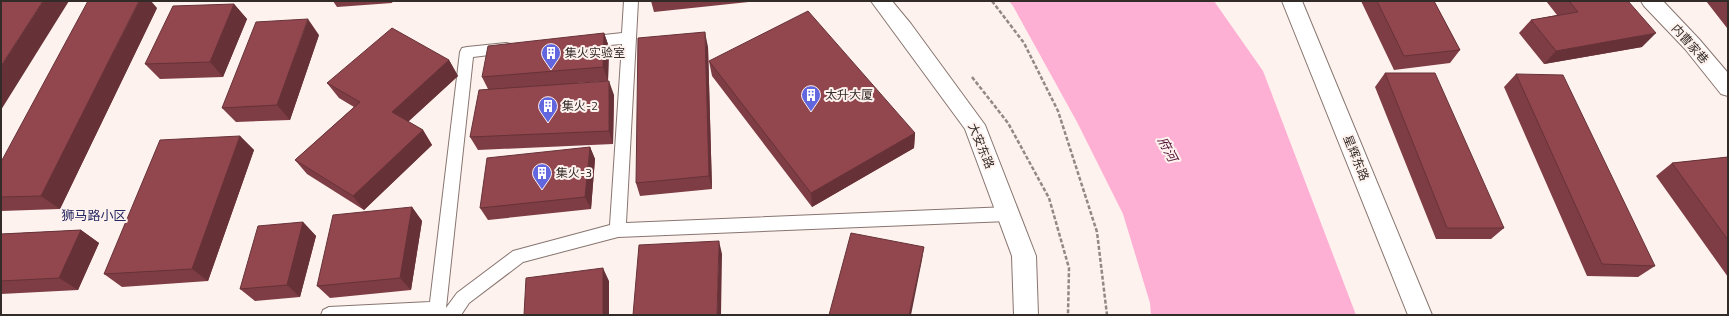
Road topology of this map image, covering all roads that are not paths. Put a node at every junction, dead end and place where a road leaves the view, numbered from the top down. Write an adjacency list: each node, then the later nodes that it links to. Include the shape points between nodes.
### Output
1 (631, 1): 5 (lane)
2 (880, 1): 9 (street, 大安东路, via 904,29 974,125)
3 (1292, 1): 14 (street, 星辉东路)
4 (1651, 1): 8 (street, 内曹家巷, via 1692,44)
5 (629, 38): 6 (lane); 10 (lane)
6 (575, 42)
7 (521, 47): 11 (lane, via 467,52)
8 (1728, 88)
9 (1008, 214): 10 (lane); 13 (street, 大安东路, via 1024,256)
10 (618, 230): 11 (lane, via 519,256)
11 (442, 313): 12 (lane)
12 (329, 315)
13 (1026, 315)
14 (1420, 315)

